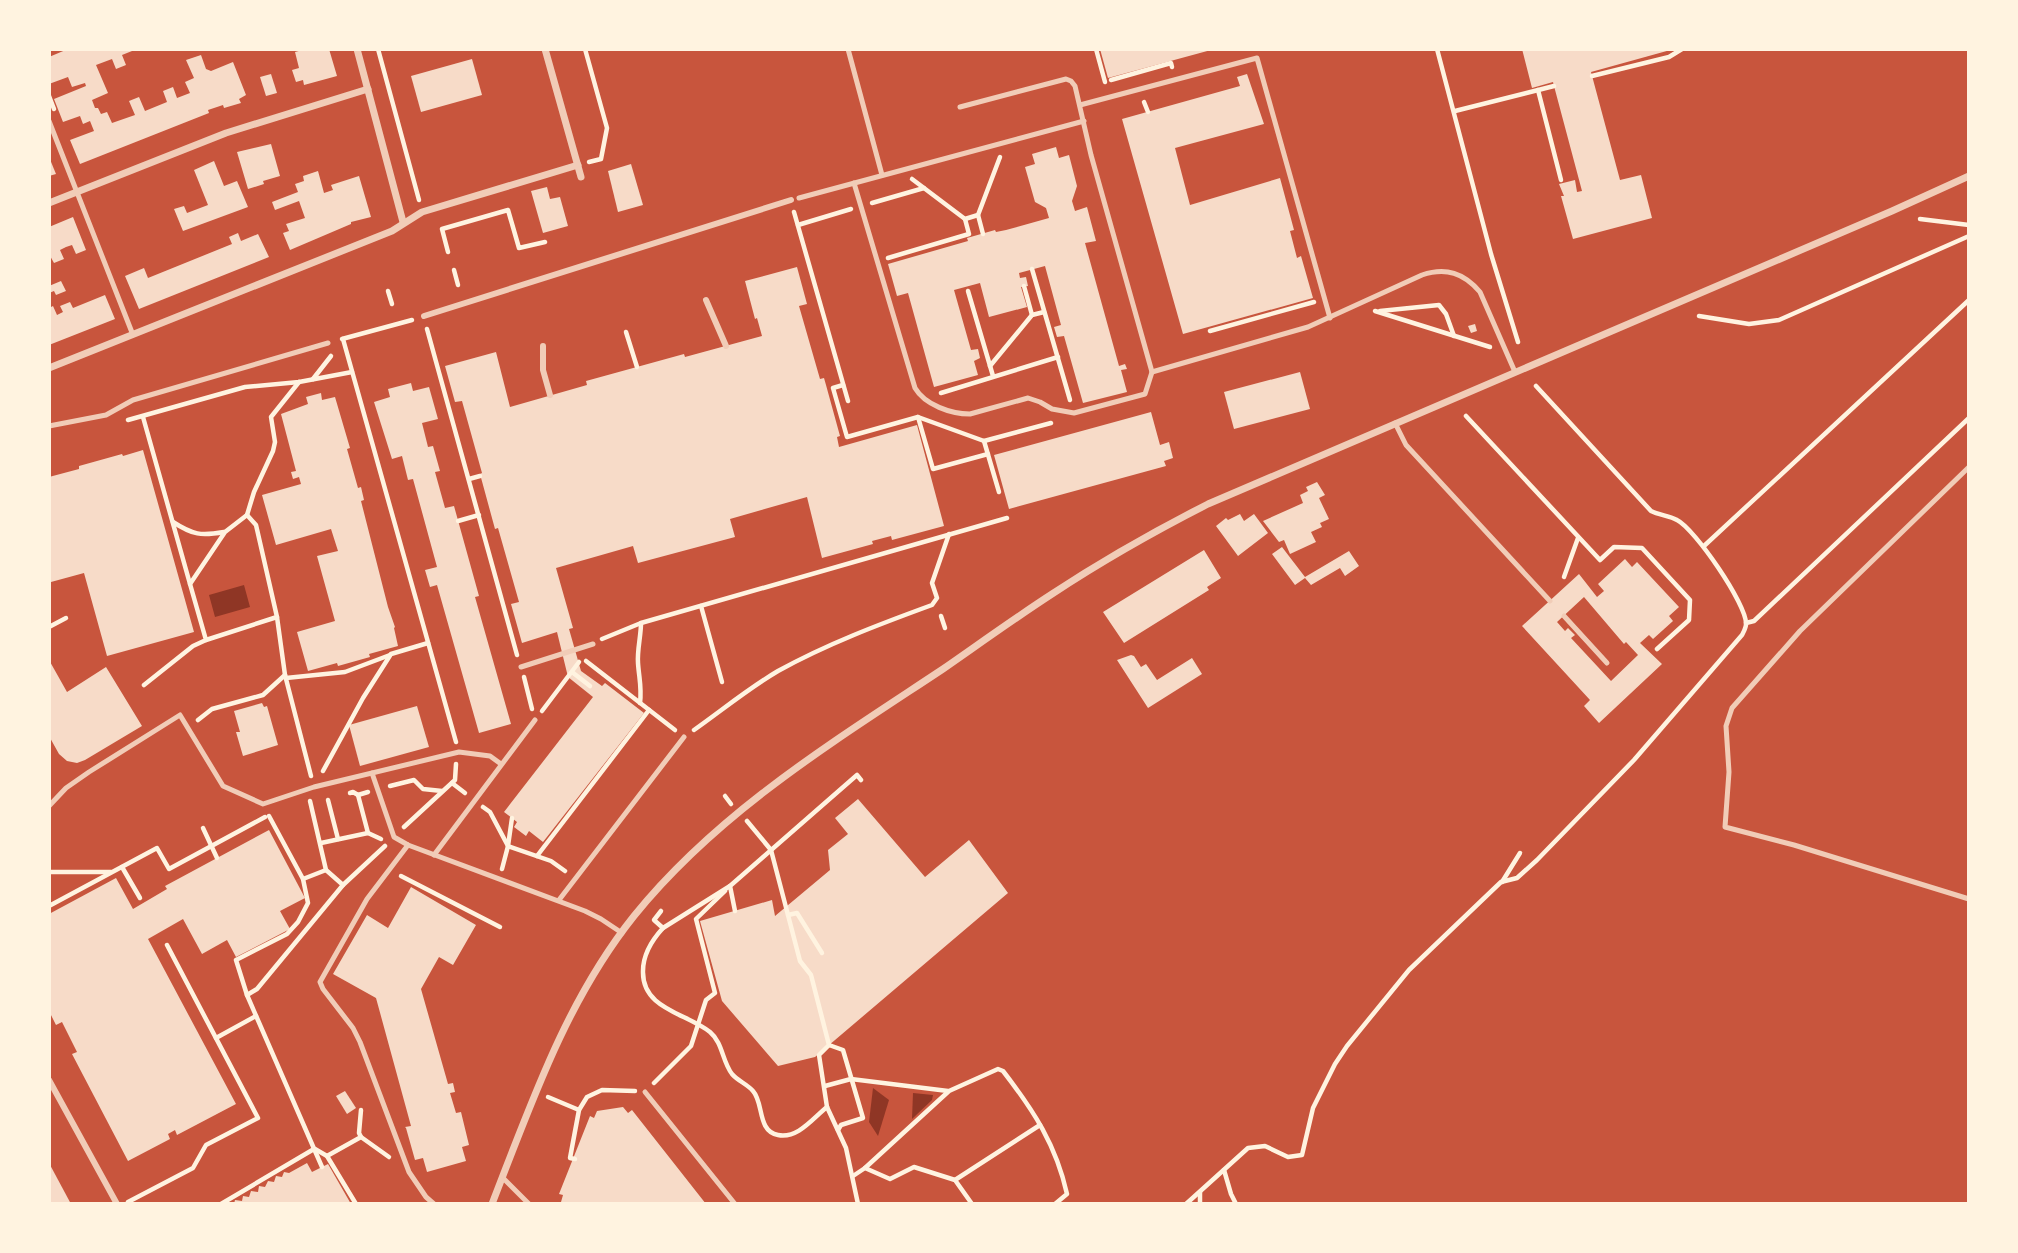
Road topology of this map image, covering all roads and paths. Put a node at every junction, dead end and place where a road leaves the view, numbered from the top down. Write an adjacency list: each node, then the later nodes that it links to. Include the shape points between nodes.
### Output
1 (357, 49): 12 (street)
2 (378, 49): 33 (path)
3 (545, 49): 22 (street)
4 (585, 49): 22 (path, via 607,128 601,159)
5 (848, 49): 24 (lane)
6 (1096, 49): 10 (path)
7 (1437, 49): 17 (path)
8 (1682, 49): 9 (path, via 1669,57)
9 (1592, 76)
10 (1105, 82)
11 (1554, 86): 13 (path)
12 (368, 89): 29 (street, via 226,133); 37 (street)
13 (1538, 90): 17 (path); 27 (path)
14 (1144, 102): 18 (path)
15 (1080, 105): 16 (lane, via 1075,86 1066,79); 20 (lane); 51 (lane, via 1257,58)
16 (960, 107)
17 (1455, 111): 68 (path)
18 (1148, 112)
19 (49, 121): 29 (lane)
20 (1084, 121): 23 (lane); 78 (lane)
21 (999, 157): 34 (path)
22 (578, 165): 26 (street); 33 (street)
23 (900, 170): 24 (lane); 35 (path)
24 (882, 175): 28 (lane)
25 (1969, 176): 79 (street)
26 (581, 177)
27 (1561, 180)
28 (853, 183): 30 (lane); 88 (lane, via 917,392 924,400 970,414 1028,398)
29 (77, 192): 32 (street); 62 (lane)
30 (799, 198)
31 (791, 200): 57 (street)
32 (49, 203)
33 (422, 212): 37 (street)
34 (978, 215): 35 (path); 40 (path)
35 (965, 219): 44 (path, via 969,234)
36 (1920, 219): 38 (path)
37 (403, 222): 62 (street, via 392,231)
38 (1969, 225)
39 (799, 228): 83 (path)
40 (983, 234)
41 (1969, 236): 58 (path, via 1779,320 1749,324)
42 (545, 242): 43 (path, via 519,248 508,210 442,229)
43 (448, 252)
44 (884, 259)
45 (1032, 269): 55 (path)
46 (454, 270): 47 (path)
47 (458, 285)
48 (1024, 286): 56 (path)
49 (388, 291): 54 (path)
50 (968, 291): 70 (path)
51 (1325, 299): 59 (lane); 60 (path)
52 (706, 300): 67 (street)
53 (1969, 300): 115 (path)
54 (392, 304)
55 (1044, 312): 56 (path); 73 (path)
56 (1032, 315): 74 (path)
57 (424, 316): 64 (path); 105 (path)
58 (1699, 316)
59 (1330, 318): 78 (lane); 79 (lane, via 1422,275 1447,271 1472,282 1480,292)
60 (1211, 331)
61 (626, 332): 75 (path)
62 (133, 335): 76 (street)
63 (1454, 335): 63 (path, via 1411,322 1376,311 1439,305); 69 (path)
64 (343, 339): 65 (path); 77 (path)
65 (328, 343): 99 (lane, via 133,400 106,415)
66 (543, 346): 86 (street)
67 (726, 346)
68 (1520, 347)
69 (1491, 348)
70 (985, 352): 71 (path); 74 (path)
71 (979, 354)
72 (331, 356): 81 (path)
73 (1058, 357): 80 (path); 88 (path)
74 (990, 366): 80 (path)
75 (637, 367)
76 (49, 368)
77 (352, 372): 81 (path); 130 (path)
78 (1152, 372): 88 (lane, via 1145,394)
79 (1515, 372): 97 (street)
80 (993, 376): 85 (path)
81 (313, 379): 82 (path)
82 (299, 382): 92 (path, via 245,387); 107 (path, via 271,417 274,451)
83 (843, 385): 87 (path); 89 (path, via 833,388)
84 (1536, 386): 115 (path, via 1651,511 1676,519)
85 (941, 393)
86 (550, 395)
87 (848, 401)
88 (1074, 413)
89 (841, 416): 93 (path); 95 (path, via 847,437)
90 (918, 416): 95 (path); 101 (path); 102 (path, via 933,469)
91 (1466, 416): 114 (path)
92 (143, 417): 96 (path); 110 (path)
93 (834, 418)
94 (1969, 418): 125 (path, via 1754,621)
95 (905, 420): 100 (path)
96 (117, 422)
97 (1395, 423): 118 (lane, via 1406,445); 194 (street, via 1208,503 1052,593 799,765 720,826 674,870)
98 (1062, 425): 101 (path, via 1048,423)
99 (49, 426)
100 (908, 428)
101 (984, 441): 102 (path)
102 (988, 454): 106 (path)
103 (1969, 467): 184 (lane, via 1800,631 1732,708 1727,726 1725,827)
104 (480, 476): 105 (path)
105 (469, 479): 108 (path)
106 (999, 492)
107 (247, 515): 112 (path); 122 (path, via 256,525)
108 (479, 515): 111 (path); 128 (path)
109 (1007, 518): 113 (path)
110 (172, 521): 112 (path, via 188,532); 117 (path)
111 (458, 521)
112 (225, 532): 117 (path)
113 (949, 534): 119 (path); 146 (path, via 932,583 937,598 932,605 869,628 776,673)
114 (1578, 537): 116 (path); 132 (path, via 1600,560 1614,547 1642,548 1690,600 1689,620)
115 (1704, 546): 125 (path)
116 (1564, 577)
117 (190, 584): 129 (path)
118 (1550, 601)
119 (701, 606): 124 (path); 138 (path)
120 (942, 615): 127 (path)
121 (1564, 616): 134 (lane)
122 (277, 617): 129 (path); 137 (path)
123 (66, 618): 126 (path)
124 (641, 623): 131 (path); 141 (path, via 637,660)
125 (1746, 623): 181 (path, via 1742,635 1634,760 1537,860 1517,878)
126 (49, 627)
127 (945, 628)
128 (512, 638)
129 (206, 640): 139 (path)
130 (428, 643): 133 (path); 147 (path)
131 (593, 644): 135 (lane)
132 (1657, 649)
133 (391, 654): 137 (path, via 345,672); 152 (path)
134 (1607, 663)
135 (521, 667): 143 (path)
136 (572, 672): 140 (path); 141 (path, via 582,658); 143 (path)
137 (286, 676): 145 (path, via 263,695 212,709); 152 (path)
138 (722, 682)
139 (144, 685)
140 (590, 685)
141 (640, 703): 142 (path)
142 (649, 710): 144 (path); 171 (path)
143 (535, 720): 148 (lane)
144 (664, 722)
145 (188, 728): 152 (lane, via 223,786 263,804); 156 (lane, via 180,715 89,772)
146 (684, 737): 185 (lane)
147 (459, 752): 148 (lane, via 490,756); 149 (lane)
148 (501, 765): 170 (lane)
149 (372, 773): 152 (lane); 165 (lane, via 394,837)
150 (414, 780): 153 (path, via 423,789)
151 (861, 780): 168 (path, via 857,775)
152 (314, 787): 163 (path, via 309,799)
153 (443, 791)
154 (358, 795): 160 (path)
155 (328, 800): 162 (path)
156 (49, 806)
157 (490, 812): 167 (path)
158 (512, 818): 167 (path)
159 (202, 828): 166 (path)
160 (368, 832): 162 (path); 164 (path)
161 (740, 833): 168 (path, via 751,825)
162 (338, 839): 163 (path)
163 (321, 843): 176 (path)
164 (388, 843)
165 (408, 845): 170 (lane); 218 (lane, via 367,899 320,982 360,1042)
166 (211, 846): 172 (path); 175 (path, via 169,869 157,848); 179 (path, via 269,815)
167 (509, 846): 171 (path); 173 (path)
168 (771, 850): 182 (path); 191 (path)
169 (1520, 853): 181 (path)
170 (434, 855): 185 (lane)
171 (537, 856): 174 (path)
172 (217, 858)
173 (505, 858)
174 (551, 861)
175 (122, 867): 178 (path); 183 (path)
176 (327, 870): 179 (path); 197 (path, via 343,885 257,989)
177 (49, 872): 178 (path)
178 (111, 872): 188 (path)
179 (303, 879): 197 (path, via 308,903 298,922 287,934 236,960)
180 (413, 882): 186 (path)
181 (1501, 882): 217 (path, via 1409,970 1347,1046 1313,1108 1302,1155 1287,1157 1265,1146 1248,1148)
182 (730, 886): 190 (path); 193 (path); 199 (path, via 696,919 715,993 706,1000)
183 (140, 898)
184 (1969, 899)
185 (559, 900): 194 (lane)
186 (449, 901): 189 (path); 192 (path)
187 (666, 902): 193 (path, via 654,920)
188 (49, 906)
189 (446, 907)
190 (735, 911)
191 (788, 915): 196 (path, via 797,913); 201 (path)
192 (499, 927)
193 (663, 928): 199 (path, via 645,957 643,981 657,1003)
194 (621, 933): 220 (street, via 563,1028)
195 (167, 945): 200 (path)
196 (822, 953)
197 (247, 995): 198 (path)
198 (256, 1016): 200 (path); 212 (path)
199 (698, 1025): 206 (path, via 691,1046); 207 (path, via 719,1041 730,1072 756,1093 766,1128 775,1135 800,1131)
200 (216, 1038): 224 (path, via 258,1118 206,1145 192,1168)
201 (829, 1045): 202 (path, via 843,1050); 204 (path, via 819,1055)
202 (851, 1079): 204 (path); 205 (path); 210 (path, via 863,1118)
203 (49, 1080): 223 (street)
204 (825, 1086): 207 (path)
205 (949, 1091): 209 (path, via 998,1069 1025,1099); 216 (path)
206 (645, 1092): 214 (path, via 602,1090 587,1097 578,1115 570,1157); 230 (lane)
207 (827, 1107): 210 (path)
208 (361, 1110): 211 (path)
209 (1040, 1125): 221 (path); 233 (path, via 1061,1168 1066,1195)
210 (838, 1129): 219 (path)
211 (361, 1137): 213 (path); 218 (path)
212 (314, 1149): 213 (path); 215 (path); 225 (path)
213 (327, 1156): 226 (path)
214 (575, 1159)
215 (322, 1167)
216 (865, 1168): 219 (path); 221 (path, via 890,1179 914,1167)
217 (1224, 1170): 222 (path); 236 (path)
218 (409, 1172): 227 (lane)
219 (853, 1176): 231 (path)
220 (502, 1177): 228 (street); 229 (lane)
221 (955, 1180): 232 (path)
222 (1200, 1192): 234 (path); 235 (path)
223 (117, 1204)
224 (124, 1204)
225 (221, 1204)
226 (356, 1204)
227 (434, 1204)
228 (492, 1204)
229 (529, 1204)
230 (735, 1204)
231 (858, 1204)
232 (972, 1204)
233 (1055, 1204)
234 (1186, 1204)
235 (1200, 1204)
236 (1236, 1204)

